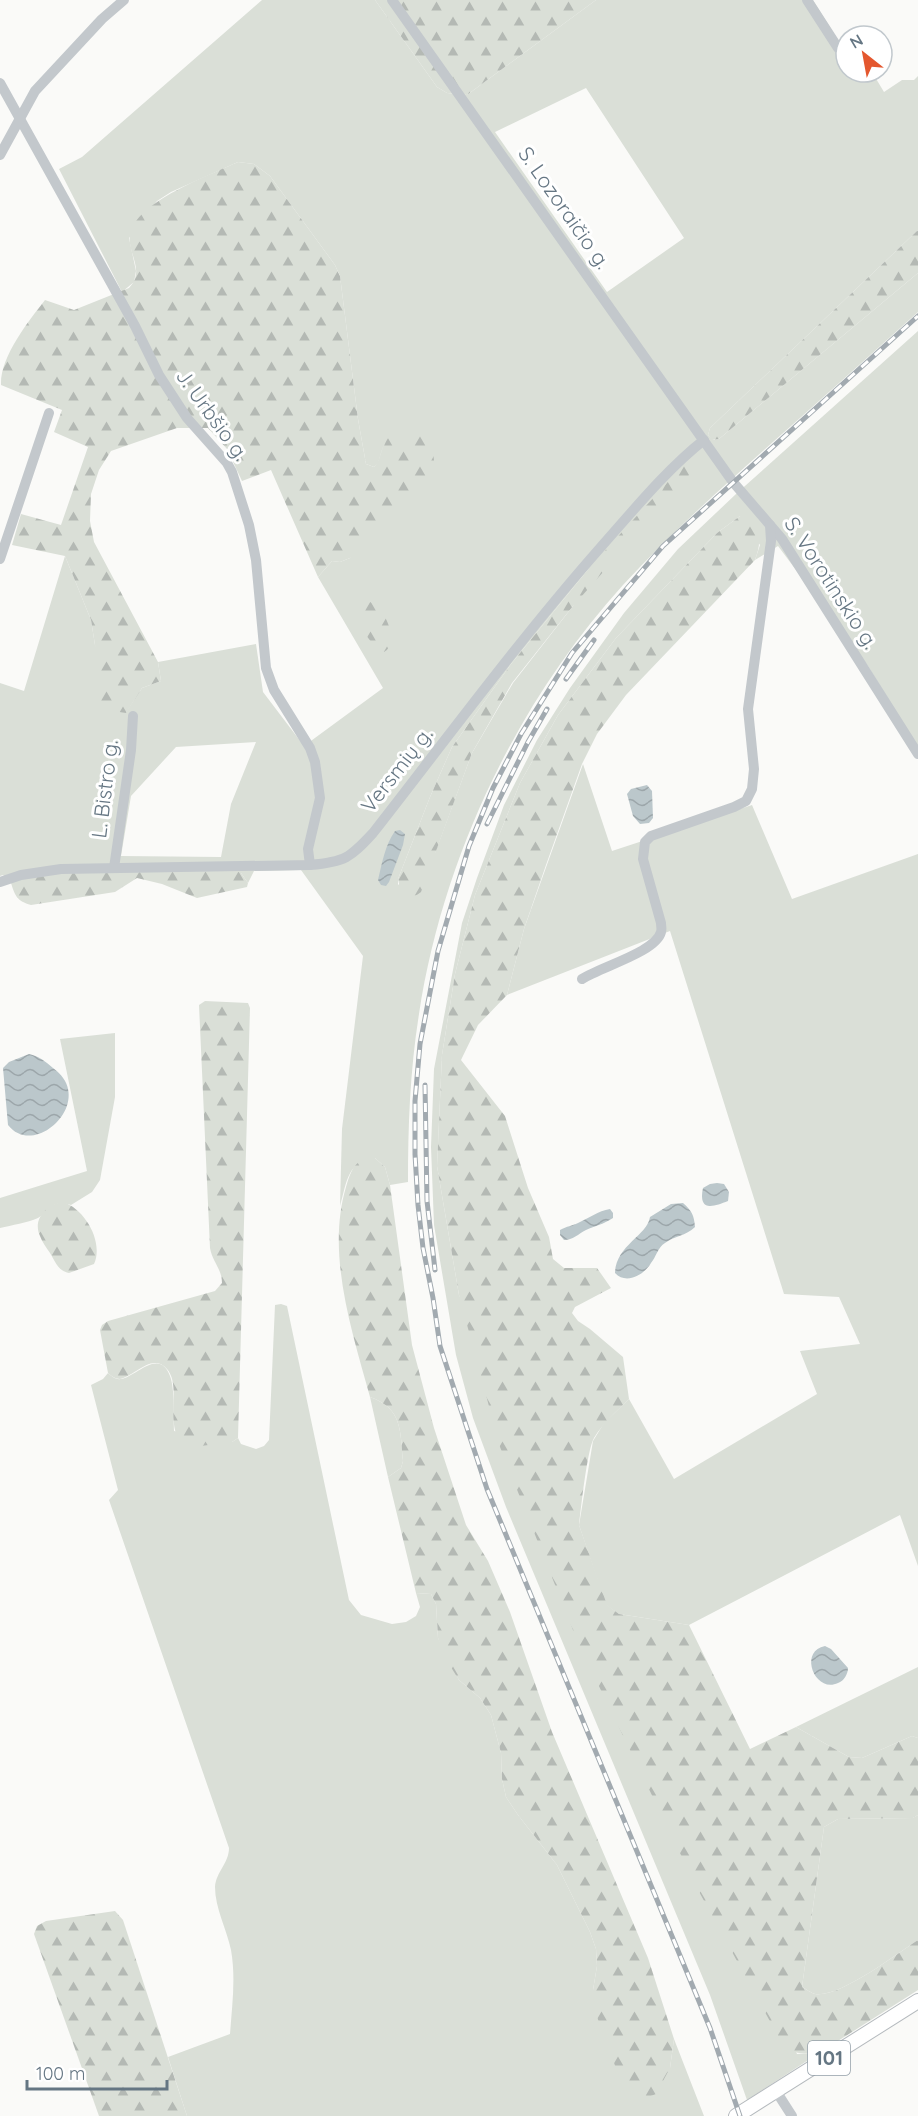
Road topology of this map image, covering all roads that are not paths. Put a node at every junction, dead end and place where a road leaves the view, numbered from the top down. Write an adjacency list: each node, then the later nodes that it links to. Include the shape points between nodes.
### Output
1 (124, 0): 6 (street, via 35,91)
2 (392, 0): 9 (street, S. Lozoraičio g.)
3 (807, 0): 4 (street)
4 (834, 42)
5 (0, 83): 6 (street, J. Urbšio g.)
6 (20, 117): 7 (street); 14 (street, J. Urbšio g., via 159,375 232,472 256,560 266,668 273,690 315,762 320,798 308,849)
7 (0, 155)
8 (49, 413): 11 (street)
9 (704, 440): 10 (street, S. Vorotinskio g.); 14 (street, Versmių g., via 634,510 560,594 357,850 344,860)
10 (770, 525): 13 (street, S. Vorotinskio g.); 17 (street, via 748,709 752,789 746,801 734,807 651,836 645,842 643,860 661,933 647,948)
11 (0, 559)
12 (133, 716): 15 (street, L. Bistro g.)
13 (918, 754)
14 (310, 865): 15 (street, Versmių g.)
15 (114, 868): 16 (street, Versmių g., via 61,869)
16 (0, 882)
17 (582, 979)
18 (918, 2001): 19 (main road, 101)
19 (776, 2091): 20 (main road, 101); 21 (street)
20 (738, 2115)
21 (792, 2116)

